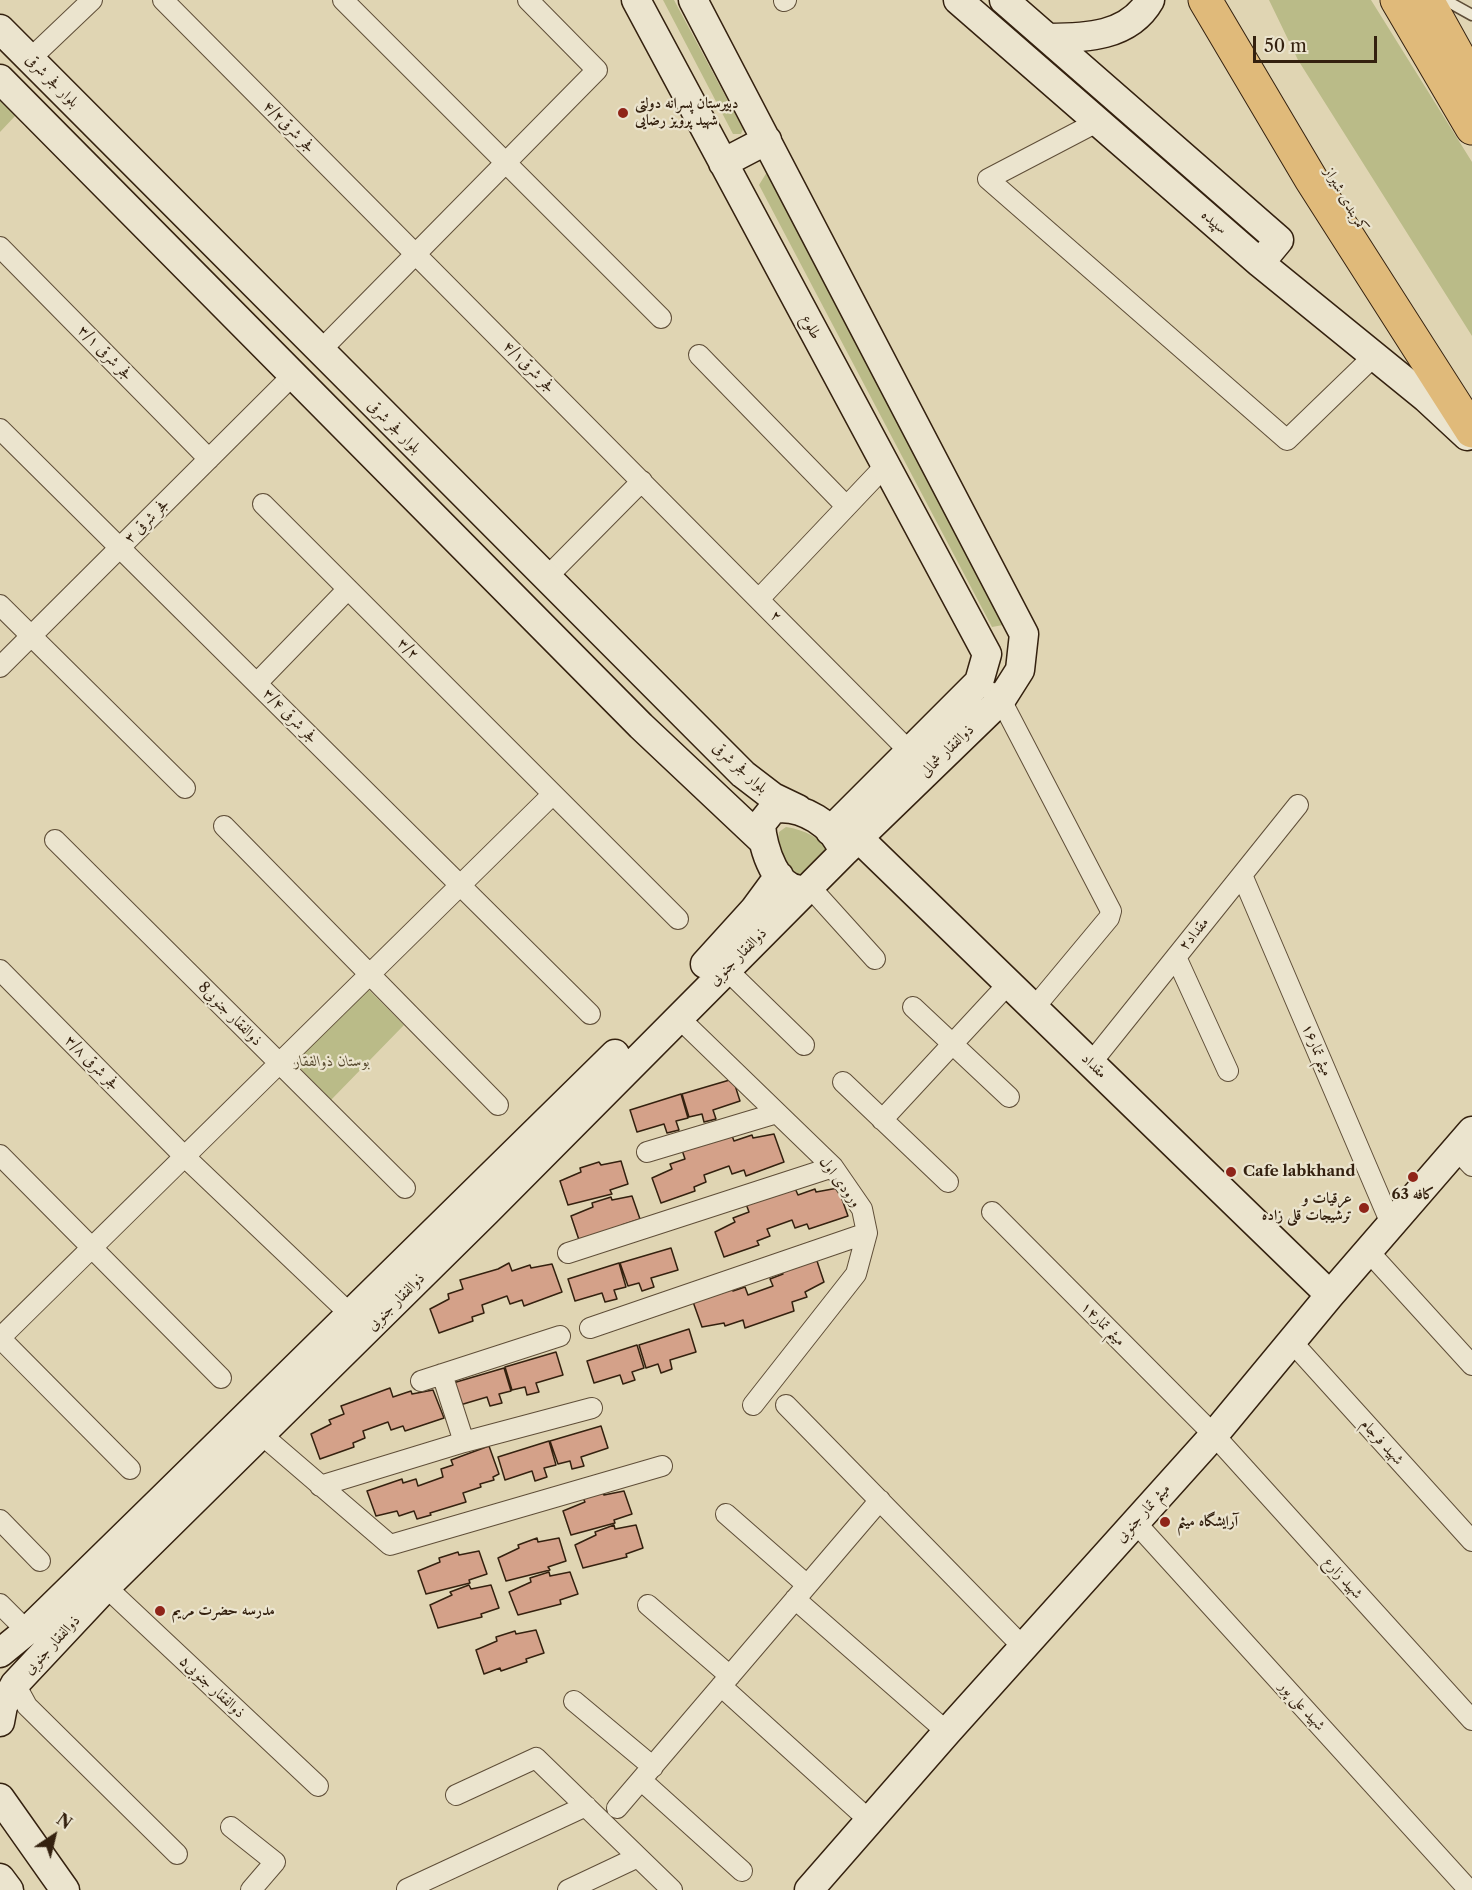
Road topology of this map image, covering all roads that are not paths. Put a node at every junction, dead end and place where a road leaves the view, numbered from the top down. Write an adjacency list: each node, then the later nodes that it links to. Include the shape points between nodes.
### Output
1 (92, 0): 18 (street)
2 (163, 0): 29 (street, فجر شرقی۴/۲)
3 (343, 0): 24 (street)
4 (528, 0): 24 (street, via 597,70)
5 (636, 0): 25 (main road, طلوع)
6 (693, 0): 23 (main road)
7 (958, 0): 21 (main road, سپیده)
8 (1004, 0): 17 (main road, سپیده)
9 (1150, 0): 17 (main road, via 1123,27 1088,38)
10 (1205, 0): 38 (highway, via 1311,179)
11 (1231, 0): 36 (highway, کمربندی شیراز, via 1359,224)
12 (1397, 0): 22 (highway)
13 (1427, 0): 20 (highway)
14 (1445, 0): 15 (lane)
15 (1472, 15)
16 (0, 29): 18 (main road, بلوار فجر شرقی)
17 (1048, 39): 30 (main road, سپیده, via 1279,240)
18 (30, 59): 26 (main road, بلوار فجر شرقی)
19 (0, 79): 27 (main road)
20 (1472, 81)
21 (1099, 121): 30 (main road, سپیده); 34 (street, via 988,179 1287,440)
22 (1472, 128)
23 (767, 140): 25 (main road); 50 (main road)
24 (507, 161): 29 (street); 31 (street)
25 (723, 163): 41 (main road, طلوع)
26 (149, 180): 27 (main road); 32 (main road, بلوار فجر شرقی)
27 (125, 205): 35 (main road)
28 (0, 247): 40 (street, ۳/۱ فجر شرقی)
29 (416, 254): 32 (street); 42 (street, فجر شرقی۴/۱)
30 (1260, 263): 34 (main road, سپیده)
31 (661, 318)
32 (319, 352): 46 (main road, بلوار فجر شرقی)
33 (699, 355): 44 (street)
34 (1375, 355): 39 (main road, سپیده)
35 (293, 375): 40 (street, ۳ فجر شرقی); 59 (main road, via 640,726)
36 (1472, 394)
37 (0, 429): 45 (street, ۳/۴ فجر شرقی)
38 (1472, 431)
39 (1472, 441)
40 (209, 459): 45 (street, ۳ فجر شرقی)
41 (885, 466): 44 (street); 52 (main road, طلوع)
42 (642, 481): 46 (street); 48 (street, ۲)
43 (263, 504): 47 (street, ۳/۲)
44 (846, 506): 48 (street)
45 (120, 548): 51 (street, ۳ فجر شرقی); 55 (street, ۳/۴ فجر شرقی)
46 (546, 578): 58 (main road, بلوار فجر شرقی)
47 (348, 589): 55 (street); 61 (street, ۳/۲)
48 (759, 599): 57 (street, ۲)
49 (0, 605): 51 (street)
50 (1024, 634): 52 (main road); 56 (main road, ذوالفقار شمالی, via 1020,670)
51 (31, 636): 53 (street, ۳ فجر شرقی); 60 (street)
52 (987, 654): 54 (main road, ذوالفقار شمالی)
53 (0, 667)
54 (979, 682): 56 (street); 57 (main road, ذوالفقار شمالی)
55 (257, 683): 70 (street, ۳/۴ فجر شرقی)
56 (1001, 700): 65 (main road, ذوالفقار شمالی); 80 (street, via 1111,911)
57 (910, 752): 65 (main road, ذوالفقار شمالی)
58 (736, 768): 59 (main road, via 742,783 735,797 726,797); 63 (main road, بلوار فجر شرقی, via 773,797)
59 (707, 787): 67 (main road)
60 (185, 788)
61 (553, 794): 70 (street); 72 (street, ۳/۲)
62 (1298, 805): 68 (street, مقداد۲)
63 (800, 810): 65 (main road, بلوار فجر شرقی); 67 (main road, via 785,807 766,815 761,824)
64 (224, 826): 77 (street)
65 (843, 835): 71 (main road, ذوالفقار جنوبی); 78 (main road, مقداد)
66 (55, 840): 85 (street, 8ذوالفقار جنوبی)
67 (763, 841): 69 (main road)
68 (1242, 875): 73 (street, مقداد۲); 102 (street, میثم تمار۱۶)
69 (779, 876): 71 (main road, via 797,891); 75 (main road)
70 (461, 885): 77 (street); 81 (street, ۳/۴ فجر شرقی)
71 (807, 888): 74 (street); 75 (main road, ذوالفقار جنوبی)
72 (678, 919)
73 (1176, 957): 86 (street, مقداد۲); 87 (street)
74 (875, 959)
75 (715, 967): 82 (main road, ذوالفقار جنوبی); 84 (street); 100 (main road, ذوالفقار جنوبی)
76 (0, 970): 96 (street, ۳/۸ فجر شرقی)
77 (370, 975): 85 (street); 90 (street)
78 (1009, 983): 80 (main road, مقداد); 83 (street)
79 (913, 1007): 83 (street)
80 (1034, 1008): 86 (main road, مقداد)
81 (590, 1014)
82 (678, 1017): 91 (street, ورودی اول); 100 (main road, ذوالفقار جنوبی)
83 (952, 1044): 89 (street); 92 (street)
84 (804, 1045)
85 (280, 1063): 96 (street); 99 (street, 8ذوالفقار جنوبی)
86 (1091, 1063): 107 (main road, مقداد)
87 (1228, 1071)
88 (843, 1082): 92 (street)
89 (1009, 1097)
90 (498, 1105)
91 (777, 1113): 94 (street); 97 (street, ورودی اول)
92 (882, 1120): 98 (street)
93 (1467, 1149): 102 (main road, میثم تمار جنوبی)
94 (647, 1152)
95 (0, 1155): 104 (street)
96 (185, 1157): 104 (street); 108 (street, ۳/۸ فجر شرقی)
97 (833, 1167): 103 (street, ورودی اول, via 862,1209); 106 (street)
98 (948, 1182)
99 (405, 1188)
100 (478, 1204): 108 (main road, ذوالفقار جنوبی); 120 (main road, ذوالفقار جنوبی)
101 (992, 1212): 121 (street, میثم تمار۱۴)
102 (1392, 1226): 105 (main road, میثم تمار جنوبی)
103 (867, 1233): 109 (street); 117 (street, via 856,1274)
104 (92, 1248): 111 (street); 115 (street)
105 (1369, 1252): 107 (main road, میثم تمار جنوبی); 113 (street)
106 (568, 1253)
107 (1330, 1295): 112 (main road, میثم تمار جنوبی)
108 (349, 1313): 136 (main road, ذوالفقار جنوبی)
109 (590, 1328)
110 (560, 1336): 114 (street)
111 (0, 1338): 124 (street)
112 (1292, 1342): 121 (main road, میثم تمار جنوبی); 130 (street, شهید فرجام)
113 (1472, 1365)
114 (442, 1374): 116 (street); 122 (street)
115 (221, 1378)
116 (421, 1381)
117 (753, 1405)
118 (786, 1405): 126 (street)
119 (592, 1408): 122 (street)
120 (262, 1435): 125 (street); 132 (main road, ذوالفقار جنوبی)
121 (1214, 1435): 129 (main road, میثم تمار جنوبی); 142 (street, شهید زارع)
122 (464, 1442): 125 (street)
123 (662, 1466): 125 (street, via 390,1545)
124 (130, 1469)
125 (320, 1486)
126 (880, 1500): 133 (street); 137 (street)
127 (726, 1514): 133 (street)
128 (0, 1520): 131 (street)
129 (1135, 1522): 137 (main road, میثم تمار جنوبی); 165 (street, شهید علی پور)
130 (1472, 1541)
131 (40, 1561)
132 (106, 1587): 140 (main road, ذوالفقار جنوبی); 146 (street, ذوالفقار جنوبی۵)
133 (801, 1592): 139 (street); 144 (street)
134 (0, 1604): 136 (street)
135 (648, 1605): 139 (street)
136 (27, 1631): 138 (main road, ذوالفقار جنوبی)
137 (1023, 1647): 144 (main road, میثم تمار جنوبی)
138 (0, 1653)
139 (725, 1681): 145 (street); 151 (street)
140 (8, 1685): 143 (main road, ذوالفقار جنوبی); 153 (street)
141 (574, 1701): 145 (street)
142 (1472, 1720)
143 (0, 1722)
144 (947, 1732): 151 (main road, میثم تمار جنوبی)
145 (647, 1774): 150 (street); 155 (street)
146 (318, 1786)
147 (2, 1793): 160 (main road)
148 (456, 1795): 149 (street, via 536,1758)
149 (586, 1806): 154 (street); 158 (street)
150 (617, 1809)
151 (869, 1820): 164 (main road, میثم تمار جنوبی)
152 (231, 1827): 161 (street, via 275,1862)
153 (177, 1854)
154 (638, 1857): 162 (street); 163 (street)
155 (742, 1871)
156 (0, 1878): 159 (main road)
157 (1472, 1886): 165 (street)
158 (407, 1889)
159 (9, 1890)
160 (65, 1890)
161 (251, 1890)
162 (568, 1890)
163 (672, 1890)
164 (809, 1890)
165 (1468, 1890)

